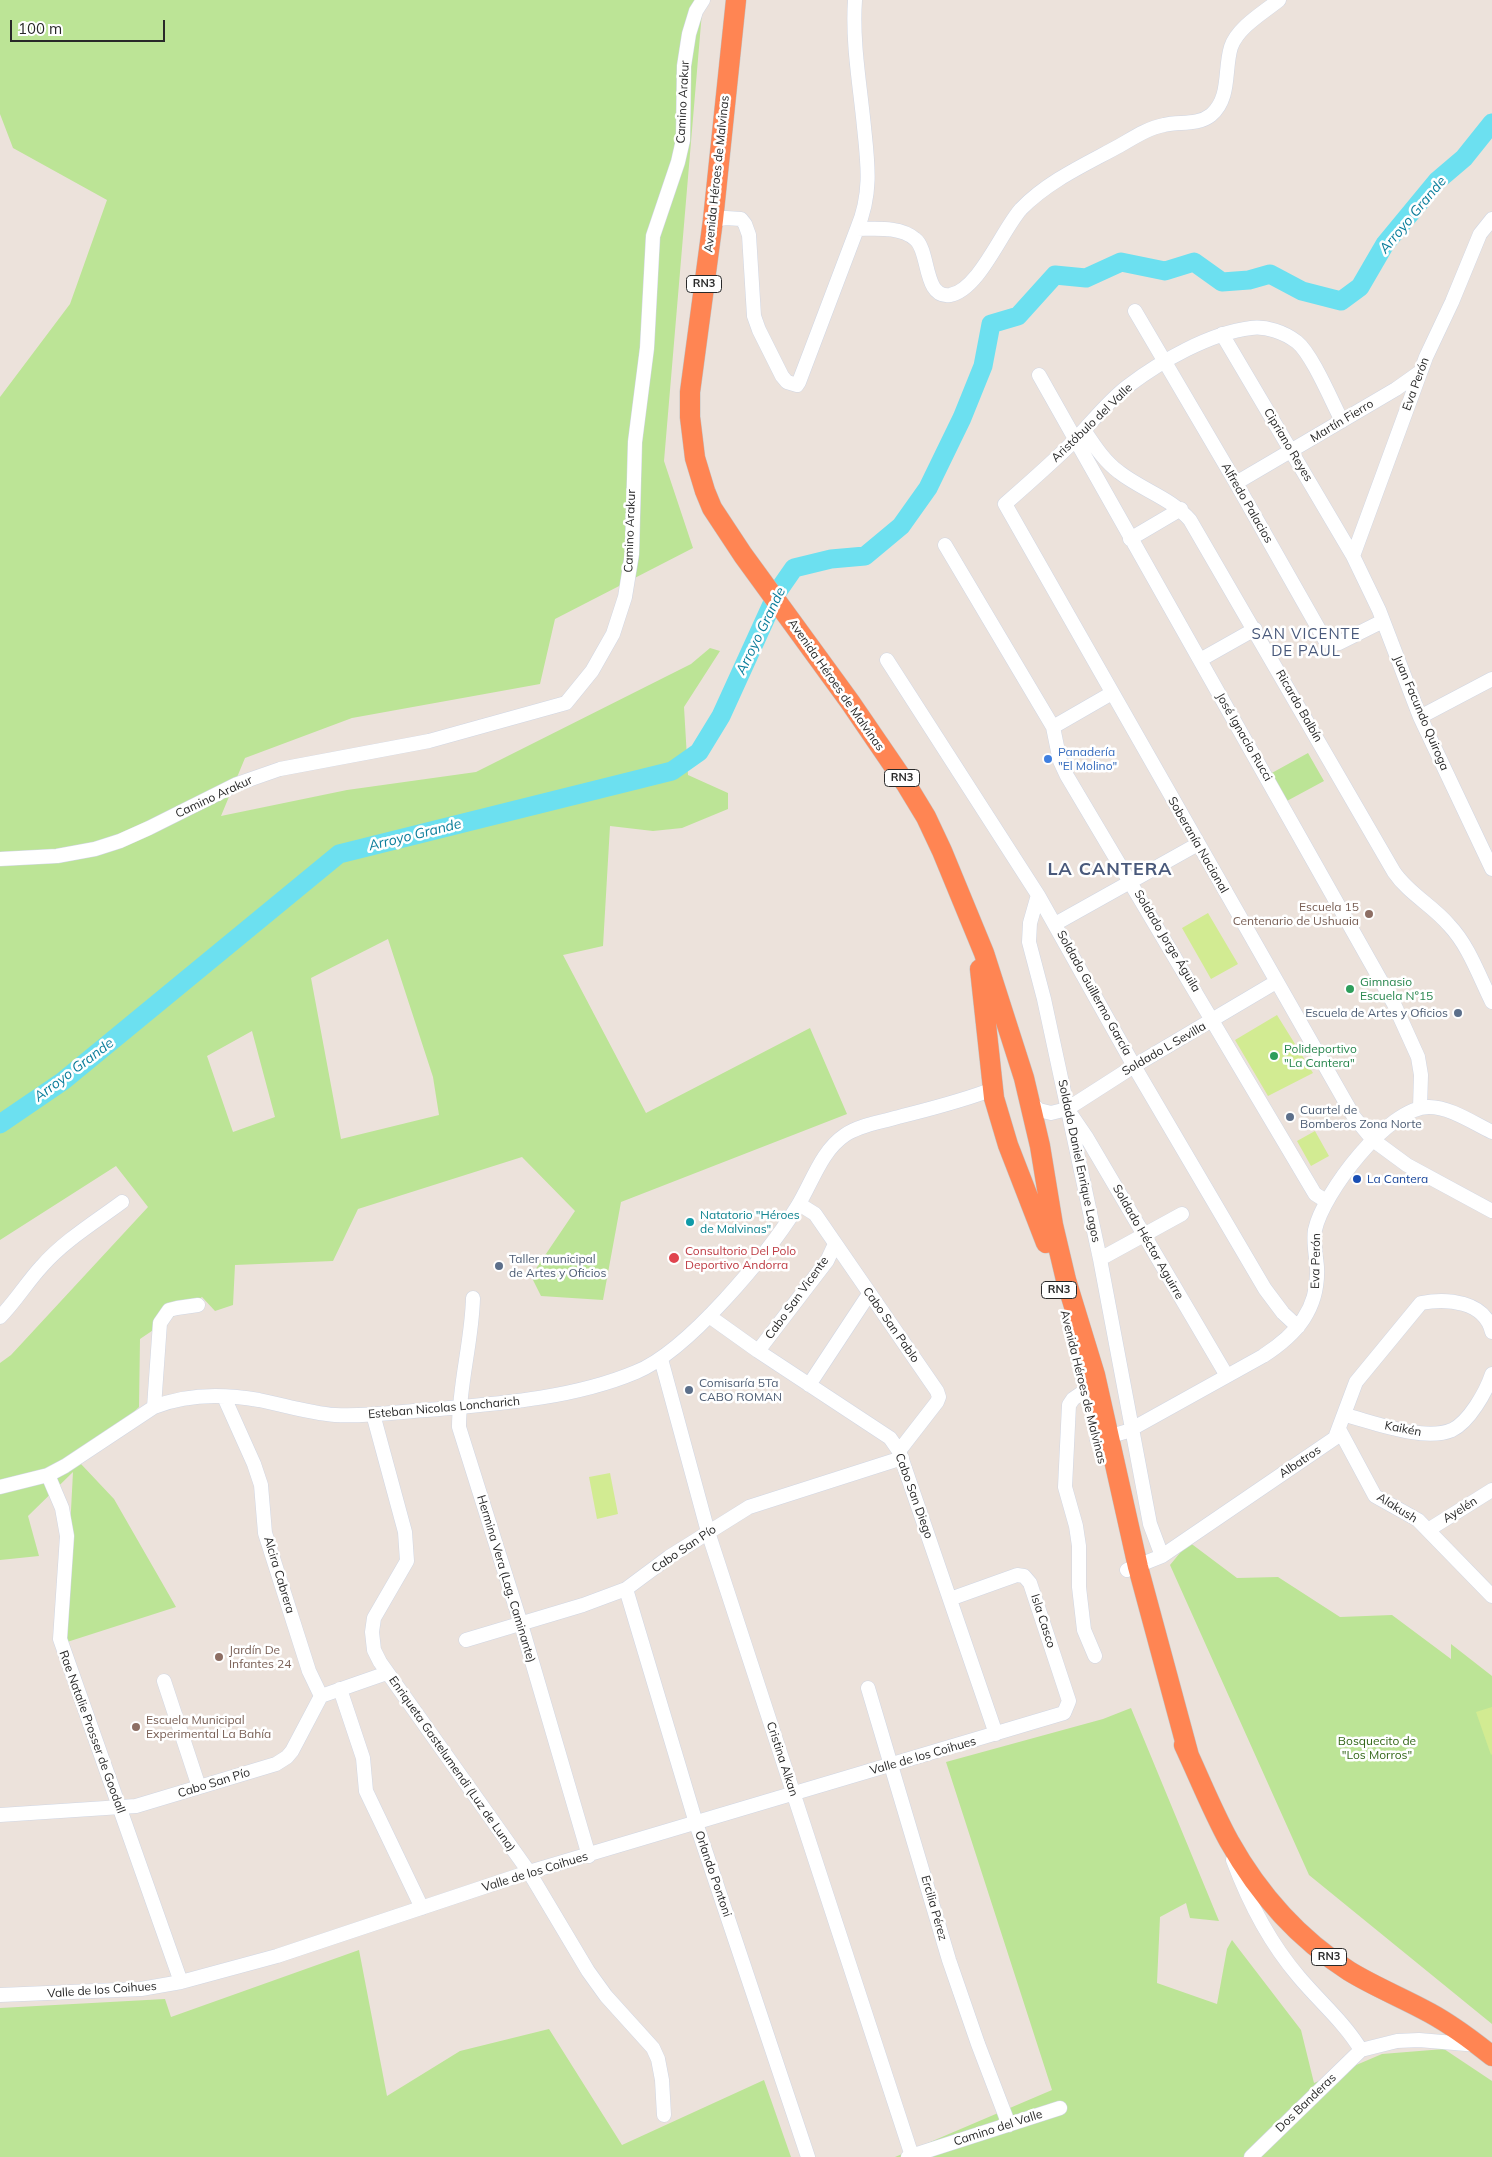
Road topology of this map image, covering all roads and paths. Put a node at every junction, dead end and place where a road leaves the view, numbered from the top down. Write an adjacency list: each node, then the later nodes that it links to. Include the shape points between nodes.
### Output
1 (703, 0): 32 (street, Camino Arakur, via 689,34 684,66 681,147 652,236 647,348 635,442 632,554 626,597 613,634 592,672 566,703 428,741 280,769 237,784 120,842 95,849 57,856)
2 (736, 0): 6 (highway, Avenida Héroes de Malvinas / RN3)
3 (855, 0): 7 (street, via 855,36 868,169 867,199)
4 (1279, 0): 7 (street, via 1238,34 1231,47 1220,103 1211,114 1191,123 1164,125 1144,132 1044,189 1017,214 981,269 956,293 940,293 933,287 924,252 917,239 896,231)
5 (1492, 219): 11 (street, Eva Perón, via 1480,234)
6 (713, 220): 7 (street, via 740,219 745,224 758,330 782,376 792,385 800,382); 37 (highway, Avenida Héroes de Malvinas / RN3, via 690,392 692,442 705,491 712,508 743,556 906,784 926,817)
7 (857, 229)
8 (1135, 311): 10 (street, Alfredo Palacios)
9 (1222, 334): 10 (street, Aristóbulo del Valle); 13 (street, Aristóbulo del Valle, via 1267,328 1298,343); 16 (street, Cipriano Reyes)
10 (1164, 362): 14 (street, Aristóbulo del Valle, via 1129,385); 17 (street, Alfredo Palacios)
11 (1420, 372): 13 (street, Martín Fierro); 22 (street, Eva Perón)
12 (1039, 375): 15 (street, José Ignacio Rucci)
13 (1342, 420): 16 (street, Martín Fierro)
14 (1084, 430): 15 (street, Aristóbulo del Valle); 19 (street, Ricardo Balbín, via 1100,454 1118,472)
15 (1074, 441): 18 (street, Aristóbulo del Valle); 20 (street, José Ignacio Rucci)
16 (1291, 451): 17 (street, Martín Fierro); 22 (street, Cipriano Reyes)
17 (1236, 483): 23 (street, Alfredo Palacios, via 1325,640 1339,643)
18 (1005, 504): 28 (street, Soberanía Nacional)
19 (1181, 509): 20 (street); 24 (street, Ricardo Balbín)
20 (1130, 539): 26 (street, José Ignacio Rucci)
21 (945, 546): 30 (street, Soldado Jorge Águila)
22 (1353, 556): 23 (street, Juan Facundo Quiroga)
23 (1383, 621): 29 (street, Juan Facundo Quiroga)
24 (1255, 629): 26 (street); 39 (street, Ricardo Balbín, via 1394,872 1403,886 1451,926 1464,944)
25 (887, 660): 35 (street, Soldado Guillermo García)
26 (1200, 660): 46 (street, José Ignacio Rucci, via 1394,1004 1418,1057)
27 (1492, 679): 29 (street)
28 (1112, 693): 30 (street); 31 (street, Soberanía Nacional)
29 (1420, 717): 33 (street, Juan Facundo Quiroga)
30 (1053, 727): 34 (street, Soldado Jorge Águila, via 1060,761 1067,776)
31 (1198, 844): 34 (street); 38 (street, Soberanía Nacional)
32 (0, 859)
33 (1492, 868)
34 (1131, 882): 36 (street); 40 (street, Soldado Jorge Águila)
35 (1038, 895): 36 (street, Soldado Guillermo García); 47 (street, Soldado Daniel Enrique Lagos, via 1030,923 1029,942)
36 (1055, 924): 41 (street, Soldado Guillermo García)
37 (973, 928): 42 (highway, Avenida Héroes de Malvinas / RN3); 43 (highway, Avenida Héroes de Malvinas / RN3)
38 (1276, 982): 40 (street, Soldado L Sevilla); 52 (street, Soberanía Nacional, via 1354,1117)
39 (1492, 1002)
40 (1214, 1020): 41 (street, Soldado L Sevilla); 54 (street, Soldado Jorge Águila, via 1316,1194)
41 (1134, 1066): 47 (street, Soldado L Sevilla); 67 (street, Soldado Guillermo García, via 1265,1289)
42 (1024, 1078): 43 (highway, via 1004,1074); 45 (highway, Avenida Héroes de Malvinas / RN3)
43 (993, 1086): 44 (street, Esteban Nicolas Loncharich); 49 (highway, Avenida Héroes de Malvinas / RN3)
44 (971, 1098): 49 (street, via 987,1106); 56 (street, Esteban Nicolas Loncharich, via 846,1134 833,1145)
45 (1030, 1102): 48 (street, via 1039,1110); 51 (highway, Avenida Héroes de Malvinas / RN3)
46 (1420, 1108): 50 (street, via 1442,1109); 52 (street, Eva Perón, via 1390,1124)
47 (1067, 1109): 48 (street, Soldado L Sevilla); 59 (street, Soldado Héctor Aguirre); 61 (street, Soldado Daniel Enrique Lagos)
48 (1050, 1113): 51 (street)
49 (1000, 1119): 53 (highway, Avenida Héroes de Malvinas / RN3)
50 (1492, 1131)
51 (1037, 1135): 53 (highway, via 1033,1143 1024,1148); 82 (highway, Avenida Héroes de Malvinas / RN3, via 1066,1280 1092,1366)
52 (1373, 1140): 54 (street, Eva Perón); 57 (street, Soberanía Nacional, via 1407,1165)
53 (1008, 1145): 74 (highway, Avenida Héroes de Malvinas / RN3, via 1048,1248)
54 (1326, 1201): 67 (street, Eva Perón, via 1315,1230 1317,1288 1311,1308)
55 (122, 1202): 66 (street, via 56,1252)
56 (799, 1204): 60 (street, Cabo San Pablo, via 815,1214); 65 (street, Esteban Nicolas Loncharich, via 755,1263)
57 (1492, 1211)
58 (1182, 1214): 59 (street)
59 (1143, 1235): 61 (street); 72 (street, Soldado Héctor Aguirre)
60 (834, 1244): 62 (street, Cabo San Pablo); 69 (street, Cabo San Vicente, via 827,1261)
61 (1100, 1259): 80 (street, Soldado Daniel Enrique Lagos)
62 (869, 1294): 73 (street); 83 (street, Cabo San Pablo, via 939,1396)
63 (472, 1298): 77 (street, Hermina Vera (Lag. Caminante))
64 (198, 1305): 76 (street, via 169,1310 160,1323)
65 (709, 1316): 69 (street, Cabo San Diego); 70 (street, Esteban Nicolas Loncharich)
66 (0, 1317)
67 (1298, 1327): 72 (street, Eva Perón, via 1281,1344)
68 (1492, 1332): 79 (street, Albatros, via 1486,1318 1464,1303 1420,1302 1356,1382)
69 (758, 1351): 73 (street, Cabo San Diego)
70 (661, 1359): 77 (street, Esteban Nicolas Loncharich, via 638,1372 574,1390 508,1403); 88 (street, Cristina Alkan)
71 (1492, 1374): 79 (street, Kaikén, via 1487,1390 1464,1421 1452,1430 1422,1434)
72 (1227, 1376): 80 (street, Eva Perón)
73 (809, 1385): 83 (street, Cabo San Diego, via 890,1438)
74 (1086, 1390): 82 (highway, Avenida Héroes de Malvinas / RN3); 96 (street, via 1069,1405 1065,1487 1076,1526 1084,1630)
75 (224, 1397): 76 (street, Esteban Nicolas Loncharich, via 186,1398); 78 (street, Esteban Nicolas Loncharich, via 335,1415); 101 (street, Alcira Cabrera, via 261,1485 265,1533 309,1671)
76 (154, 1407): 84 (street, Esteban Nicolas Loncharich)
77 (459, 1407): 78 (street, Esteban Nicolas Loncharich); 94 (street, Hermina Vera (Lag. Caminante), via 459,1427)
78 (373, 1414): 97 (street, Enriqueta Gastelumendi (Luz de Luna), via 405,1532 407,1561 374,1618 374,1650)
79 (1344, 1416): 81 (street, Albatros)
80 (1133, 1428): 82 (street, Eva Perón); 89 (street, Soldado Daniel Enrique Lagos, via 1150,1524)
81 (1339, 1429): 87 (street, Alakush, via 1375,1496 1418,1520); 89 (street, Albatros, via 1335,1438 1325,1446)
82 (1103, 1438): 90 (highway, Avenida Héroes de Malvinas / RN3)
83 (901, 1455): 88 (street, Cabo San Pío, via 748,1507); 93 (street, Cabo San Diego)
84 (48, 1475): 85 (street, Esteban Nicolas Loncharich); 107 (street, Rae Natalie Prosser de Goodall, via 62,1508 67,1536 60,1639)
85 (0, 1487)
86 (1492, 1490): 87 (street, Ayelén)
87 (1428, 1530): 92 (street, Alakush)
88 (708, 1532): 91 (street, Cabo San Pío); 106 (street, Cristina Alkan)
89 (1162, 1556): 90 (street, Albatros)
90 (1132, 1568): 109 (highway, Avenida Héroes de Malvinas / RN3, via 1189,1756)
91 (626, 1589): 94 (street, Cabo San Pío); 110 (street, Orlando Pontoni)
92 (1492, 1596)
93 (950, 1599): 102 (street, Isla Casco, via 1017,1575 1024,1576 1030,1583 1069,1701); 103 (street, Cabo San Diego)
94 (521, 1624): 95 (street, Cabo San Pío); 111 (street, Hermina Vera (Lag. Caminante))
95 (466, 1640)
96 (1095, 1656)
97 (387, 1673): 100 (street); 112 (street, Enriqueta Gastelumendi (Luz de Luna))
98 (164, 1681): 105 (street)
99 (868, 1688): 104 (street, Ercilia Pérez)
100 (340, 1689): 101 (street); 113 (street, via 363,1758 366,1791)
101 (321, 1696): 105 (street, Cabo San Pío, via 287,1757 276,1764)
102 (1064, 1713): 103 (street, Valle de los Coihues)
103 (996, 1734): 104 (street, Valle de los Coihues)
104 (891, 1765): 106 (street, Valle de los Coihues); 120 (street, Ercilia Pérez, via 949,1960)
105 (198, 1787): 107 (street, Cabo San Pío, via 136,1806)
106 (793, 1794): 110 (street, Valle de los Coihues); 121 (street, Cristina Alkan)
107 (119, 1807): 108 (street, Cabo San Pío); 114 (street, Rae Natalie Prosser de Goodall)
108 (0, 1815)
109 (1219, 1822): 116 (street, via 1246,1894 1262,1924 1297,1975 1344,2026); 117 (highway, Avenida Héroes de Malvinas / RN3, via 1259,1887 1311,1944 1351,1972 1429,2012)
110 (696, 1823): 111 (street, Valle de los Coihues); 122 (street, Orlando Pontoni)
111 (589, 1856): 112 (street, Valle de los Coihues)
112 (529, 1872): 113 (street, Valle de los Coihues); 119 (street, Enriqueta Gastelumendi (Luz de Luna), via 588,1971 653,2048 662,2080)
113 (422, 1908): 114 (street, Valle de los Coihues, via 277,1956)
114 (181, 1982): 115 (street, Valle de los Coihues, via 141,1989)
115 (0, 1995)
116 (1361, 2050): 117 (street, via 1412,2040); 123 (street, Dos Banderas)
117 (1486, 2051)
118 (1060, 2108): 120 (street, Camino del Valle)
119 (664, 2115)
120 (1009, 2125): 121 (street, Camino del Valle)
121 (910, 2156)
122 (808, 2157)
123 (1251, 2157)

